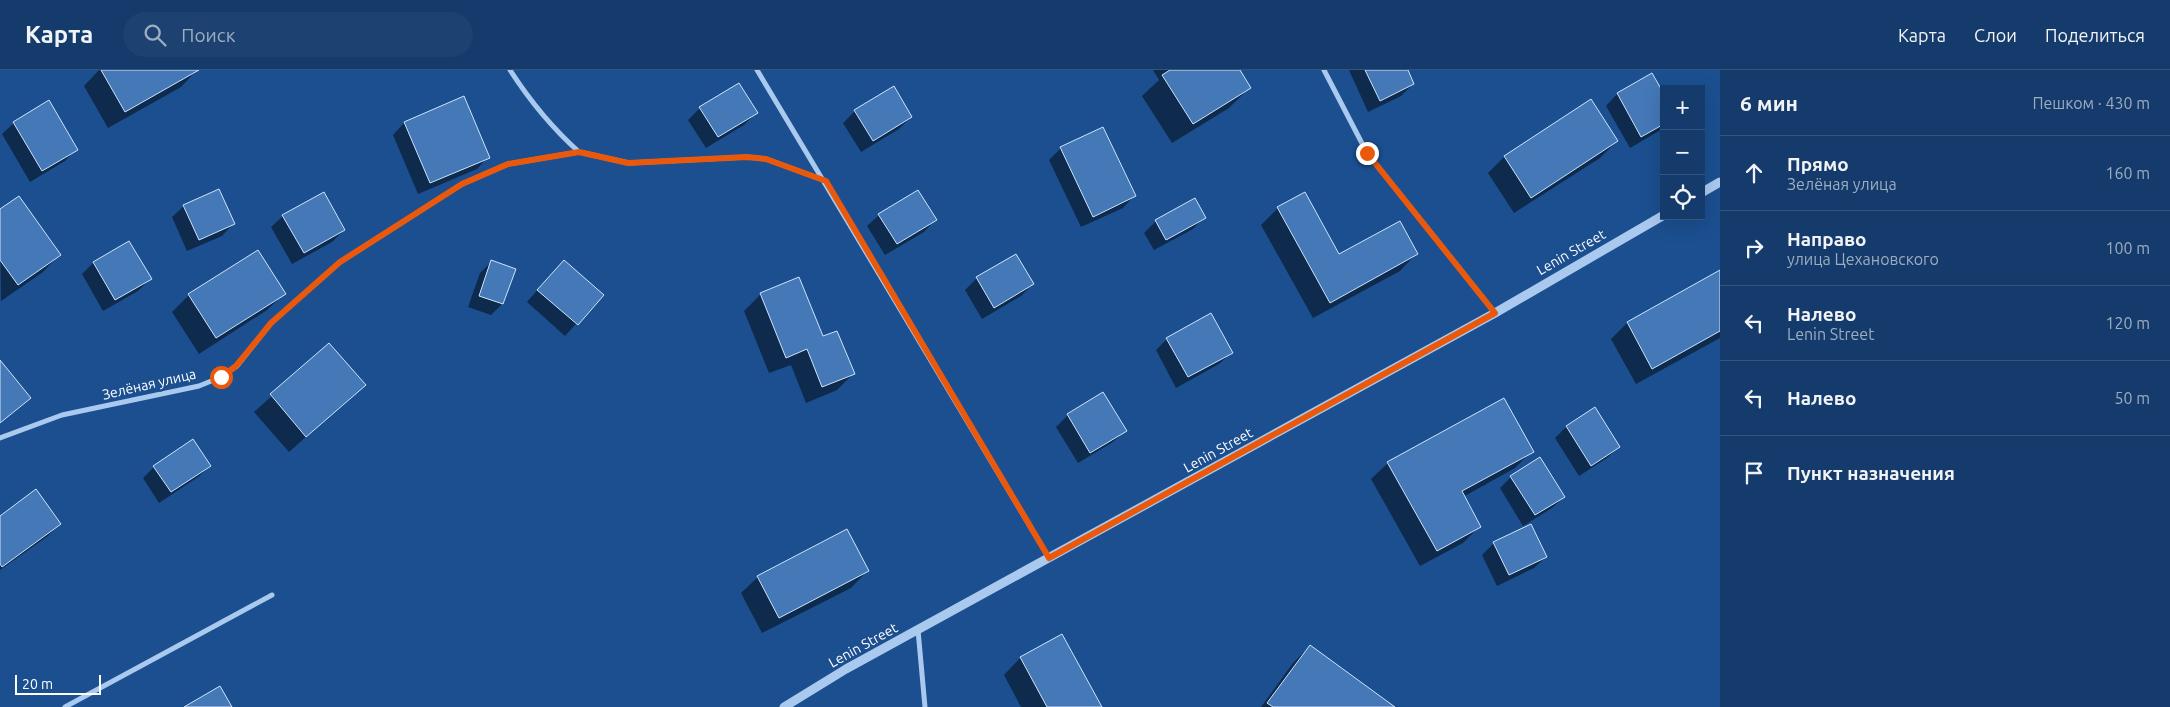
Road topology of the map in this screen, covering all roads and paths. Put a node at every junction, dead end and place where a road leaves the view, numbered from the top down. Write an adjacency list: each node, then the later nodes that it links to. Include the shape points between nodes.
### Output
1 (510, 70): 4 (street, via 534,108)
2 (758, 70): 5 (street)
3 (1324, 70): 9 (street, via 1367,153)
4 (579, 152): 5 (street, Зелёная улица, via 628,163 747,157 766,159); 10 (street, Зелёная улица, via 508,164 462,184 340,262 271,323 236,366 221,377 199,386 62,415)
5 (826, 181): 11 (street)
6 (1720, 182): 7 (street)
7 (1705, 191)
8 (1660, 217): 9 (street, Lenin Street)
9 (1495, 313): 11 (street, Lenin Street)
10 (0, 438)
11 (1049, 558): 13 (street, Lenin Street)
12 (272, 594): 14 (street)
13 (918, 630): 16 (street, Lenin Street); 17 (street)
14 (74, 705): 15 (street)
15 (65, 707)
16 (784, 707)
17 (925, 707)

